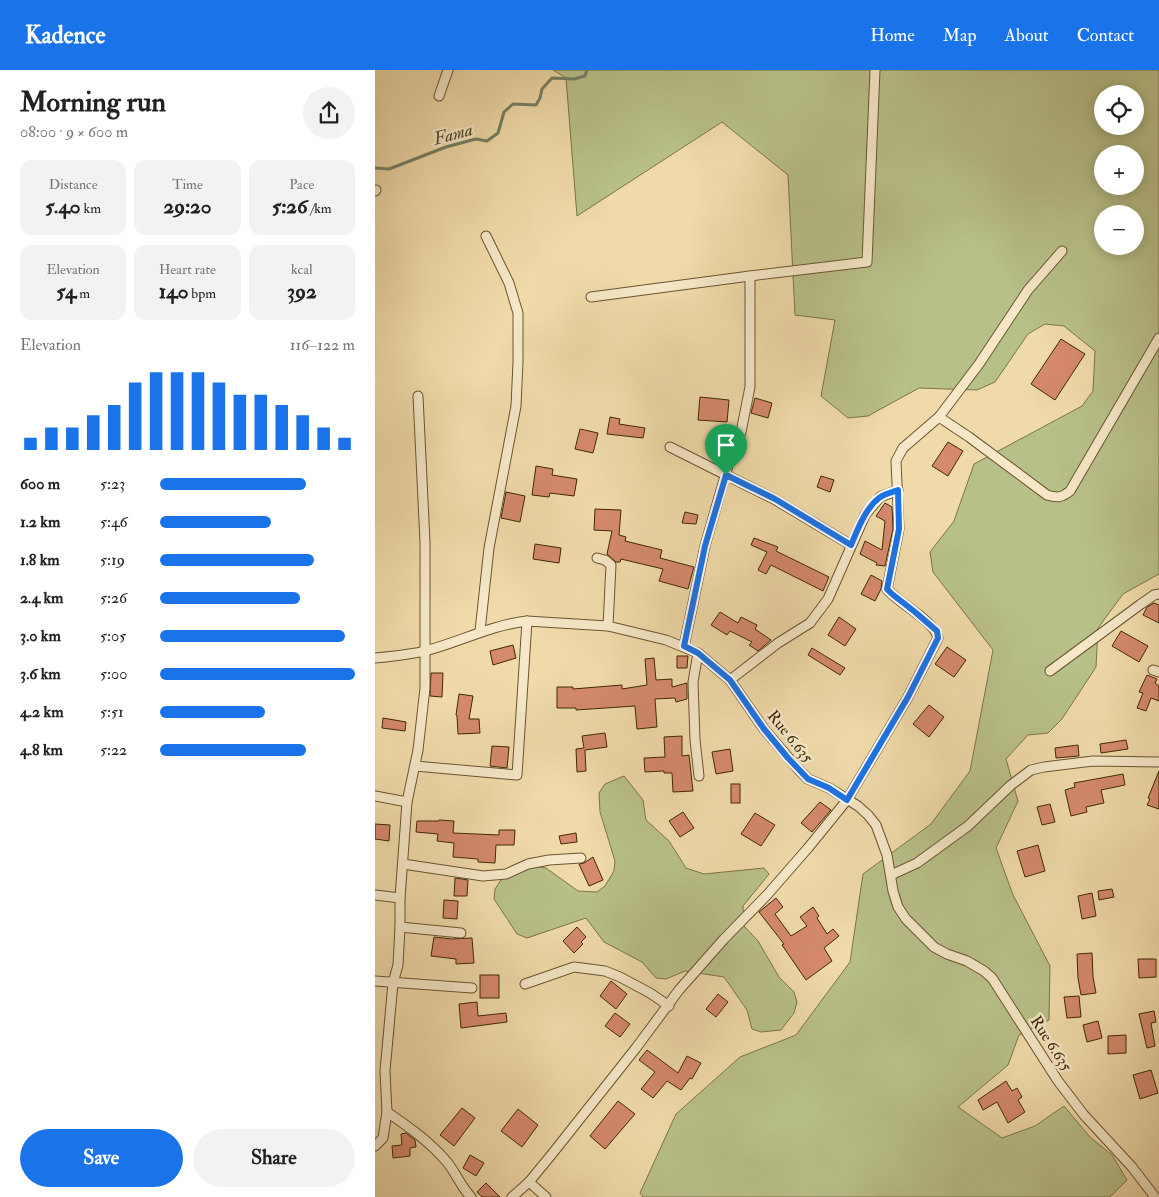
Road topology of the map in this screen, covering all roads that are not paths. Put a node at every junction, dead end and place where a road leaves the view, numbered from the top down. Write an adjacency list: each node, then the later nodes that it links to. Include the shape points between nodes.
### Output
1 (448, 70): 3 (street)
2 (875, 70): 6 (street, via 867,262)
3 (439, 96)
4 (486, 236): 19 (street, via 509,283 518,313 518,362 516,406 489,548)
5 (1062, 251): 10 (street, via 1029,290)
6 (750, 276): 7 (street); 12 (street, via 750,387 741,432)
7 (591, 297)
8 (1159, 338): 10 (street, via 1070,491 1063,496 1047,496)
9 (418, 396): 21 (street)
10 (939, 417): 13 (street, via 903,448 896,461)
11 (670, 447): 12 (street)
12 (726, 475): 14 (street, via 775,499); 20 (street, via 705,546)
13 (898, 490): 14 (street, via 880,497 865,515); 30 (street, via 899,529 887,589 937,631 938,638 908,697)
14 (851, 545): 25 (street, via 829,598 811,623 778,643)
15 (597, 558): 18 (street, via 611,565)
16 (1159, 594): 24 (street)
17 (527, 621): 18 (street, Rue 6.635); 19 (street, Rue 6.635); 27 (street, via 517,775)
18 (608, 626): 20 (street, Rue 6.635)
19 (480, 632): 21 (street, Rue 6.635)
20 (684, 646): 22 (street, Rue 6.635)
21 (426, 651): 23 (street, Rue 6.635); 27 (street, via 423,716)
22 (698, 653): 25 (street, Rue 6.635); 28 (street, via 693,682)
23 (375, 658)
24 (1050, 671)
25 (730, 680): 30 (street, Rue 6.635, via 764,729 799,770 808,779)
26 (1159, 762): 34 (street, via 1093,761 1031,770 967,826 917,863)
27 (415, 766): 31 (street)
28 (699, 776)
29 (375, 796): 31 (street)
30 (847, 800): 34 (street, Rue 6.635, via 868,814 876,825); 43 (street, via 808,848 679,990)
31 (407, 802): 33 (street)
32 (581, 858): 33 (street, via 549,860 528,864 506,874 483,876)
33 (403, 864): 36 (street)
34 (891, 875): 50 (street, Rue 6.635, via 898,907 906,920 934,947 967,961 993,978 1058,1081)
35 (375, 895): 36 (street)
36 (400, 898): 37 (street)
37 (400, 927): 38 (street); 40 (street, via 398,965)
38 (461, 932)
39 (375, 981): 40 (street)
40 (393, 983): 42 (street); 44 (street, via 385,1071)
41 (525, 984): 43 (street, via 574,967 605,971)
42 (473, 988)
43 (669, 1006): 46 (street)
44 (387, 1112): 45 (street, via 383,1138); 47 (street, via 432,1146)
45 (375, 1146)
46 (529, 1182): 48 (street); 49 (street)
47 (471, 1197)
48 (513, 1197)
49 (546, 1197)
50 (1155, 1197)

